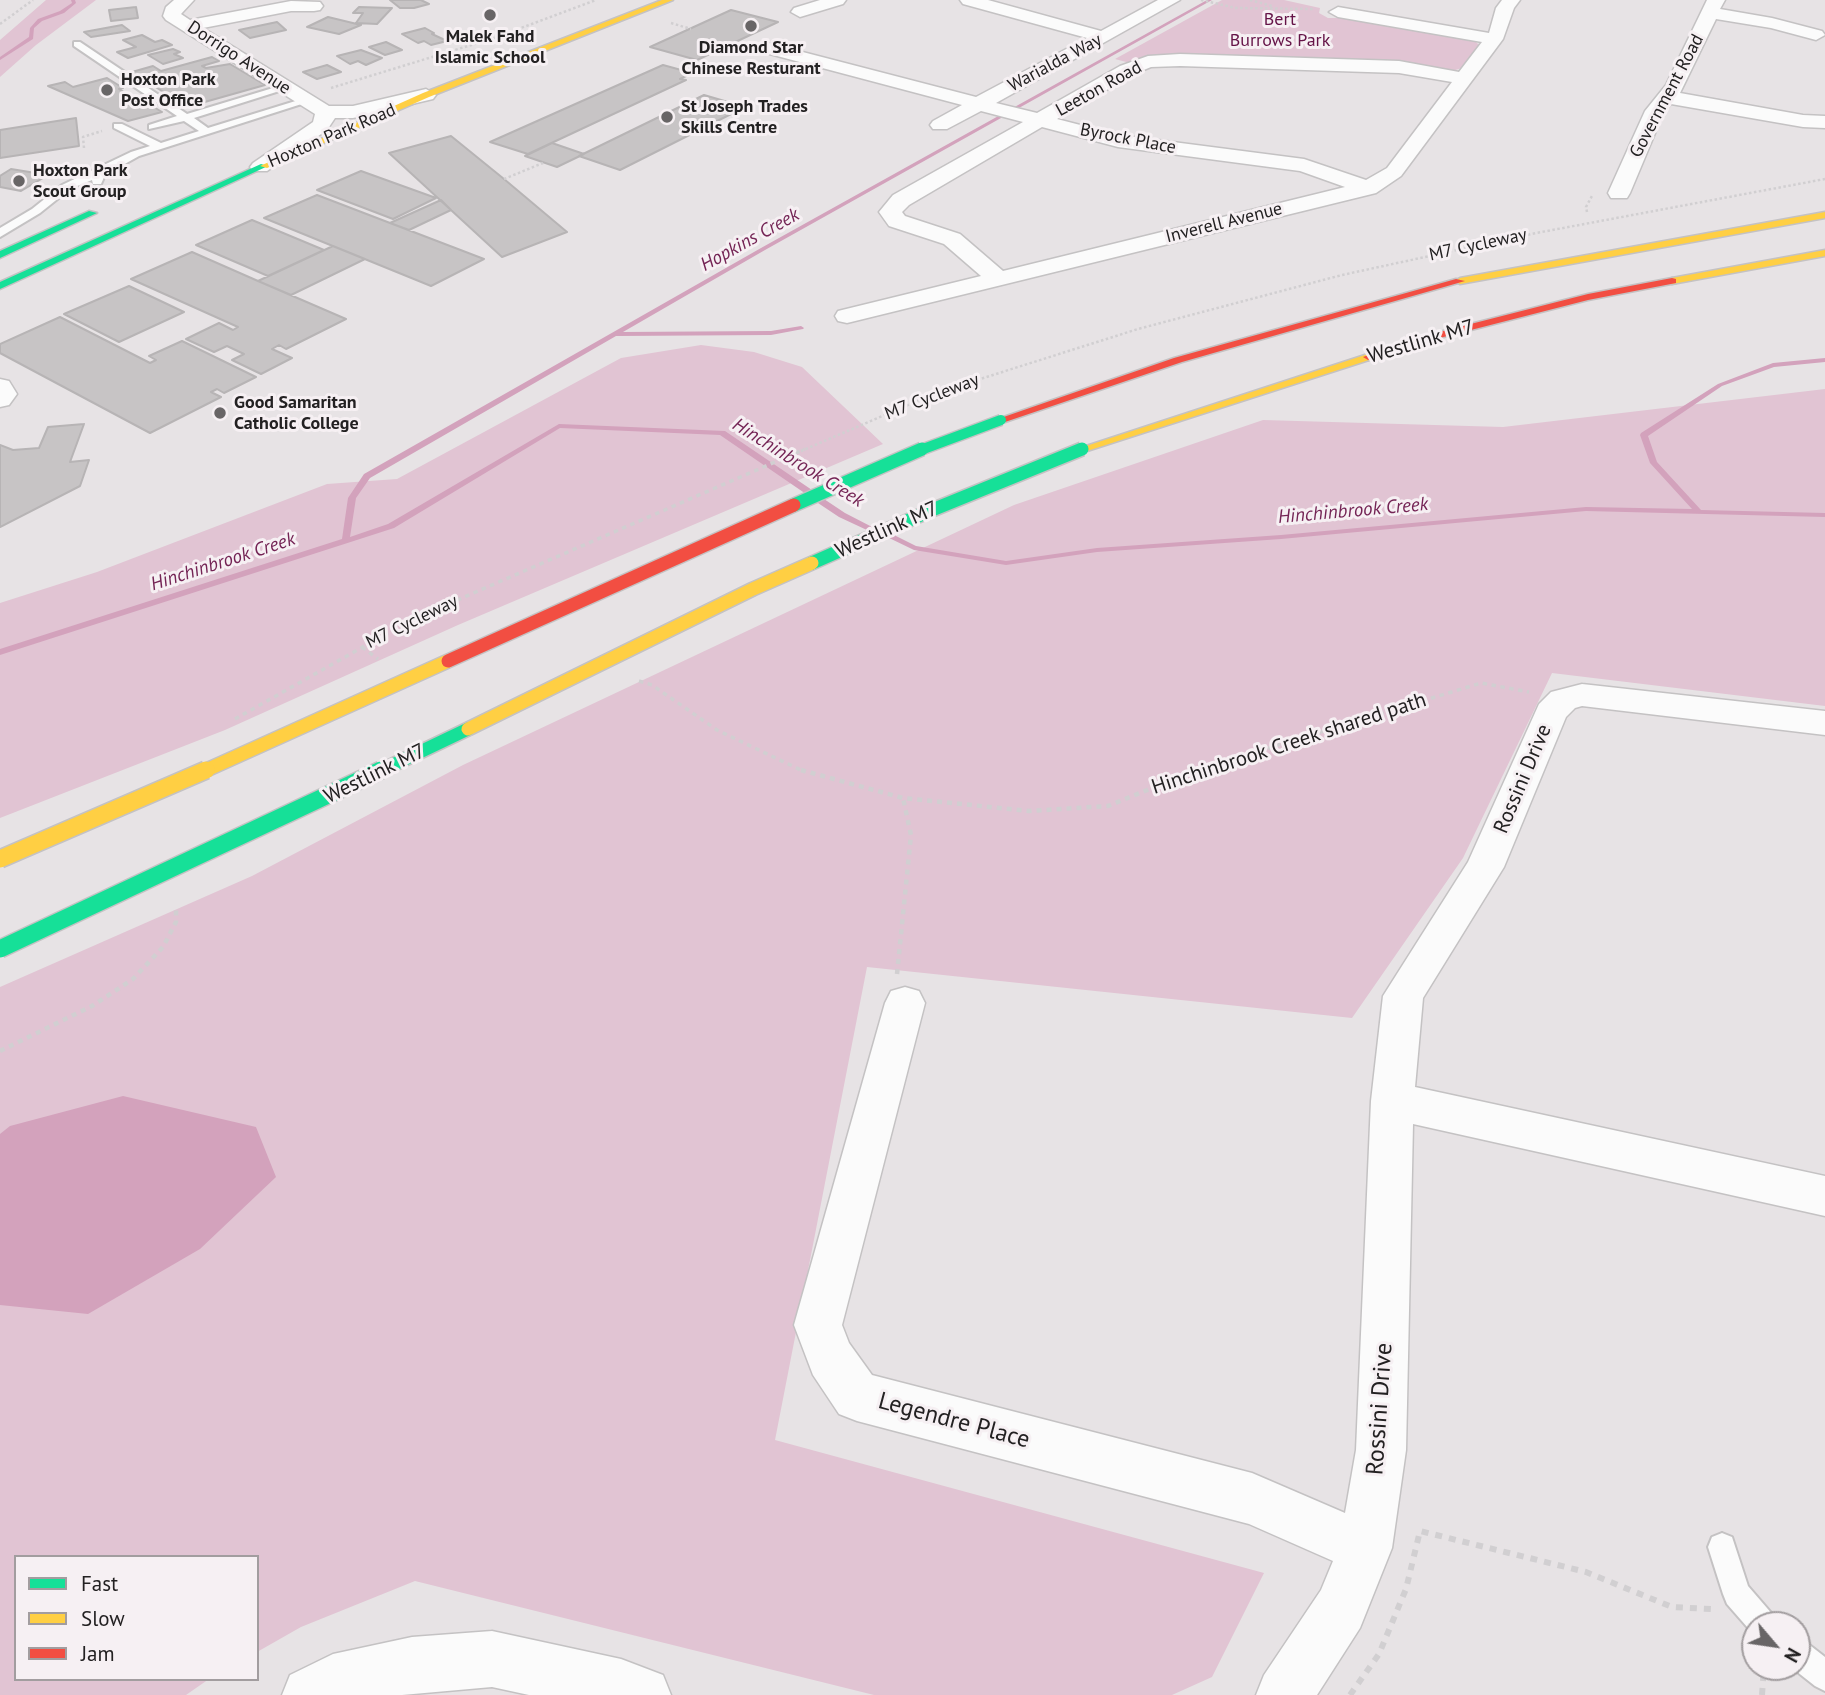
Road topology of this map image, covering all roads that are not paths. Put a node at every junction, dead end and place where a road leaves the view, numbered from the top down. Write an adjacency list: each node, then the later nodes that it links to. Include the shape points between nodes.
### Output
1 (186, 0): 11 (street, Dorrigo Avenue, via 175,7 172,16)
2 (669, 0): 20 (main road, Hoxton Park Road)
3 (837, 0): 9 (street)
4 (969, 0): 13 (street)
5 (1171, 0): 13 (street, Warialda Way)
6 (1511, 0): 14 (street, Inverell Avenue)
7 (314, 6): 11 (street)
8 (1713, 7): 12 (street); 21 (street, Government Road)
9 (800, 12)
10 (1338, 12): 14 (street)
11 (190, 25): 18 (street, Dorrigo Avenue)
12 (1816, 34)
13 (1103, 37): 23 (street, Warialda Way)
14 (1494, 39): 17 (street, Inverell Avenue)
15 (77, 44): 25 (lane)
16 (768, 48): 23 (street, Byrock Place)
17 (1464, 79): 26 (street, Leeton Road, via 1399,67 1148,62); 35 (street, Inverell Avenue, via 1394,172)
18 (287, 87): 22 (street, Dorrigo Avenue); 25 (lane)
19 (384, 88): 24 (main road, Hoxton Park Road)
20 (426, 95): 24 (street, via 353,112); 34 (main road, Hoxton Park Road)
21 (1667, 97): 27 (street); 36 (street, Government Road, via 1655,111)
22 (306, 101): 24 (street, Dorrigo Avenue); 32 (lane)
23 (979, 104): 26 (street, Byrock Place); 28 (street, Warialda Way)
24 (325, 112): 31 (main road, Hoxton Park Road); 34 (street, via 320,126)
25 (186, 117): 30 (lane); 32 (lane)
26 (1042, 121): 35 (street, Byrock Place, via 1118,141 1304,165); 45 (street, Leeton Road, via 901,200 890,212 897,221 952,239)
27 (1825, 122)
28 (940, 125)
29 (118, 126): 33 (lane)
30 (153, 127)
31 (288, 128)
32 (206, 131): 33 (lane)
33 (159, 146): 40 (lane, via 135,154 99,177 66,187)
34 (260, 167): 46 (main road, Hoxton Park Road)
35 (1368, 188): 45 (street, Inverell Avenue)
36 (1619, 193)
37 (1825, 201): 44 (main road, via 1706,220)
38 (101, 209): 42 (main road)
39 (1825, 215): 44 (main road)
40 (0, 233)
41 (1825, 253): 47 (main road, Westlink M7)
42 (0, 255)
43 (1825, 264): 47 (main road)
44 (1482, 276): 52 (main road, bridge, via 1178,360 1001,420 868,472 321,720)
45 (997, 278): 48 (street, Inverell Avenue)
46 (0, 286)
47 (1588, 298): 53 (main road, Westlink M7, bridge, via 1420,340 1083,449 932,510 753,589 386,770)
48 (847, 316)
49 (0, 387): 50 (street, via 4,394)
50 (0, 399)
51 (1825, 723): 55 (street, Rossini Drive, via 1583,695 1563,700 1550,712 1485,867 1404,996)
52 (0, 859)
53 (0, 949)
54 (905, 1003): 58 (street, Legendre Place, via 818,1325 830,1358 857,1396 1252,1499)
55 (1392, 1101): 56 (street); 58 (street, Rossini Drive, via 1381,1450)
56 (1825, 1196)
57 (1722, 1547): 59 (lane, via 1737,1594)
58 (1366, 1548): 64 (street, Rossini Drive, via 1341,1609)
59 (1751, 1611)
60 (1811, 1664): 61 (lane)
61 (1825, 1676)
62 (310, 1695): 63 (street, via 333,1682 412,1665 492,1659)
63 (643, 1695)
64 (1284, 1695)

